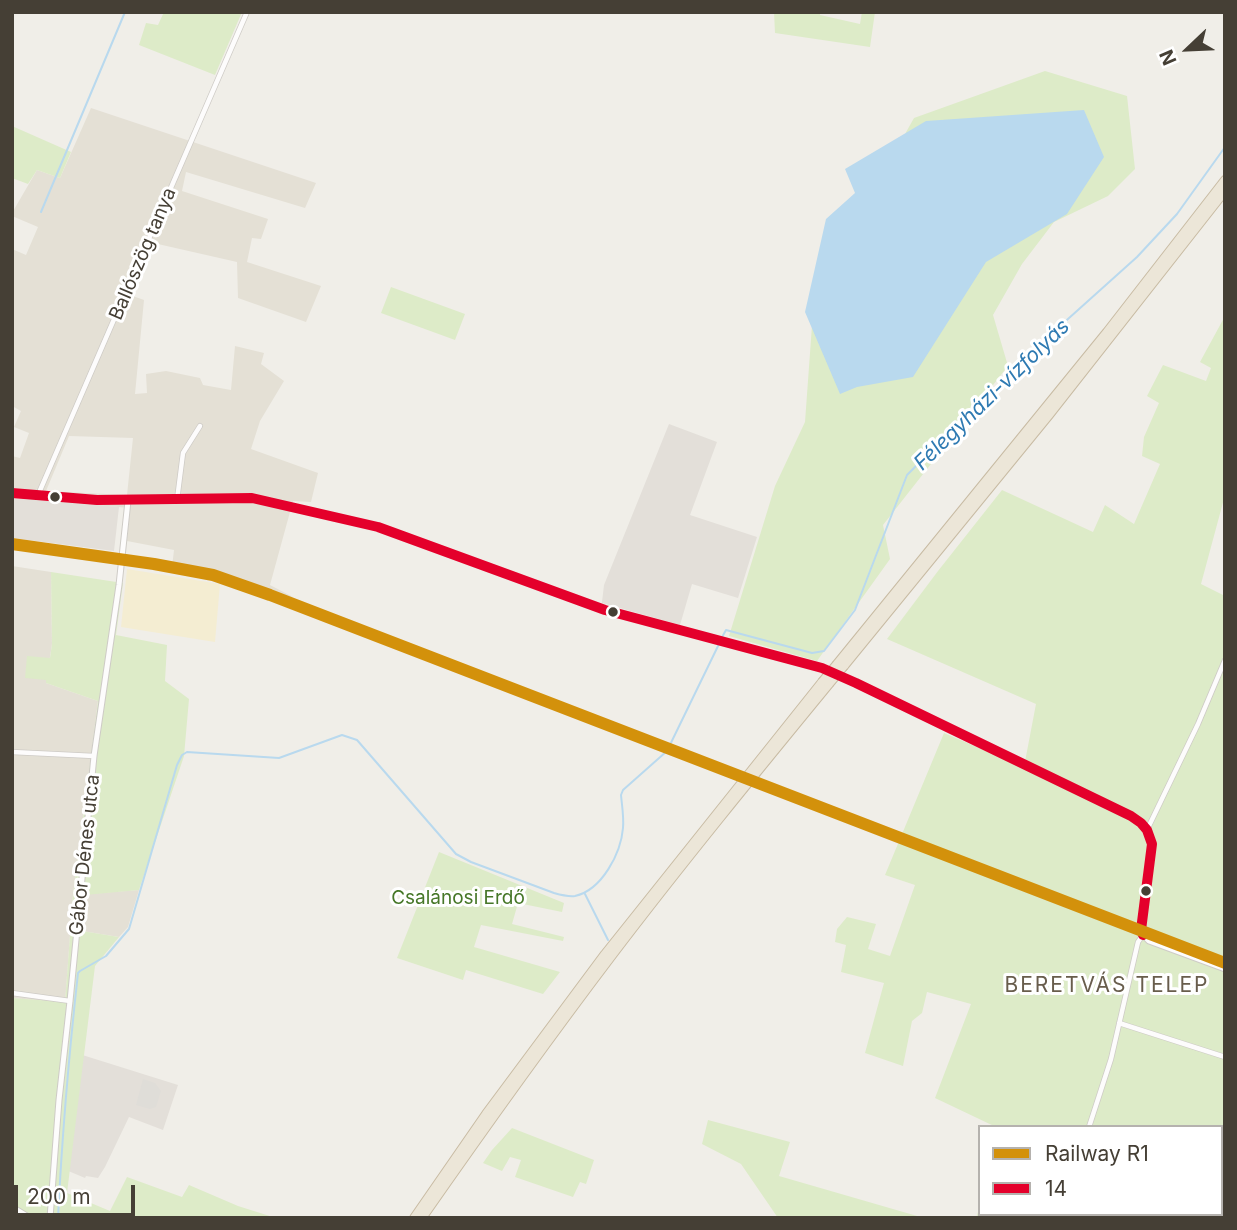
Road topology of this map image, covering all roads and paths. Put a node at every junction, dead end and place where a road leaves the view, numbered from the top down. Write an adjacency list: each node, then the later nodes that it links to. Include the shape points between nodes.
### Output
1 (247, 12): 6 (street, Ballószög tanya)
2 (1225, 180): 10 (highway)
3 (1225, 191): 10 (highway, via 1049,415)
4 (200, 426): 7 (street, via 183,453)
5 (12, 493): 6 (street)
6 (38, 495): 8 (street)
7 (177, 500): 8 (street); 14 (street, via 251,498 378,527 605,610 811,664 1130,816)
8 (128, 501): 12 (street, Gábor Dénes utca)
9 (1225, 660): 14 (street)
10 (841, 665): 13 (highway, bridge)
11 (12, 752): 12 (street)
12 (94, 756): 18 (street, Gábor Dénes utca)
13 (740, 789): 27 (highway, via 612,944); 28 (highway, via 540,1051)
14 (1147, 830): 15 (street, via 1152,849)
15 (1143, 935): 16 (street); 19 (street)
16 (1225, 969)
17 (12, 993): 18 (street)
18 (71, 1001): 23 (street, Gábor Dénes utca)
19 (1119, 1023): 20 (street); 21 (street)
20 (1225, 1057)
21 (1090, 1125)
22 (14, 1208): 24 (street)
23 (51, 1210): 25 (street); 26 (street, Gábor Dénes utca)
24 (27, 1218)
25 (44, 1218)
26 (50, 1218)
27 (414, 1218)
28 (422, 1218)

